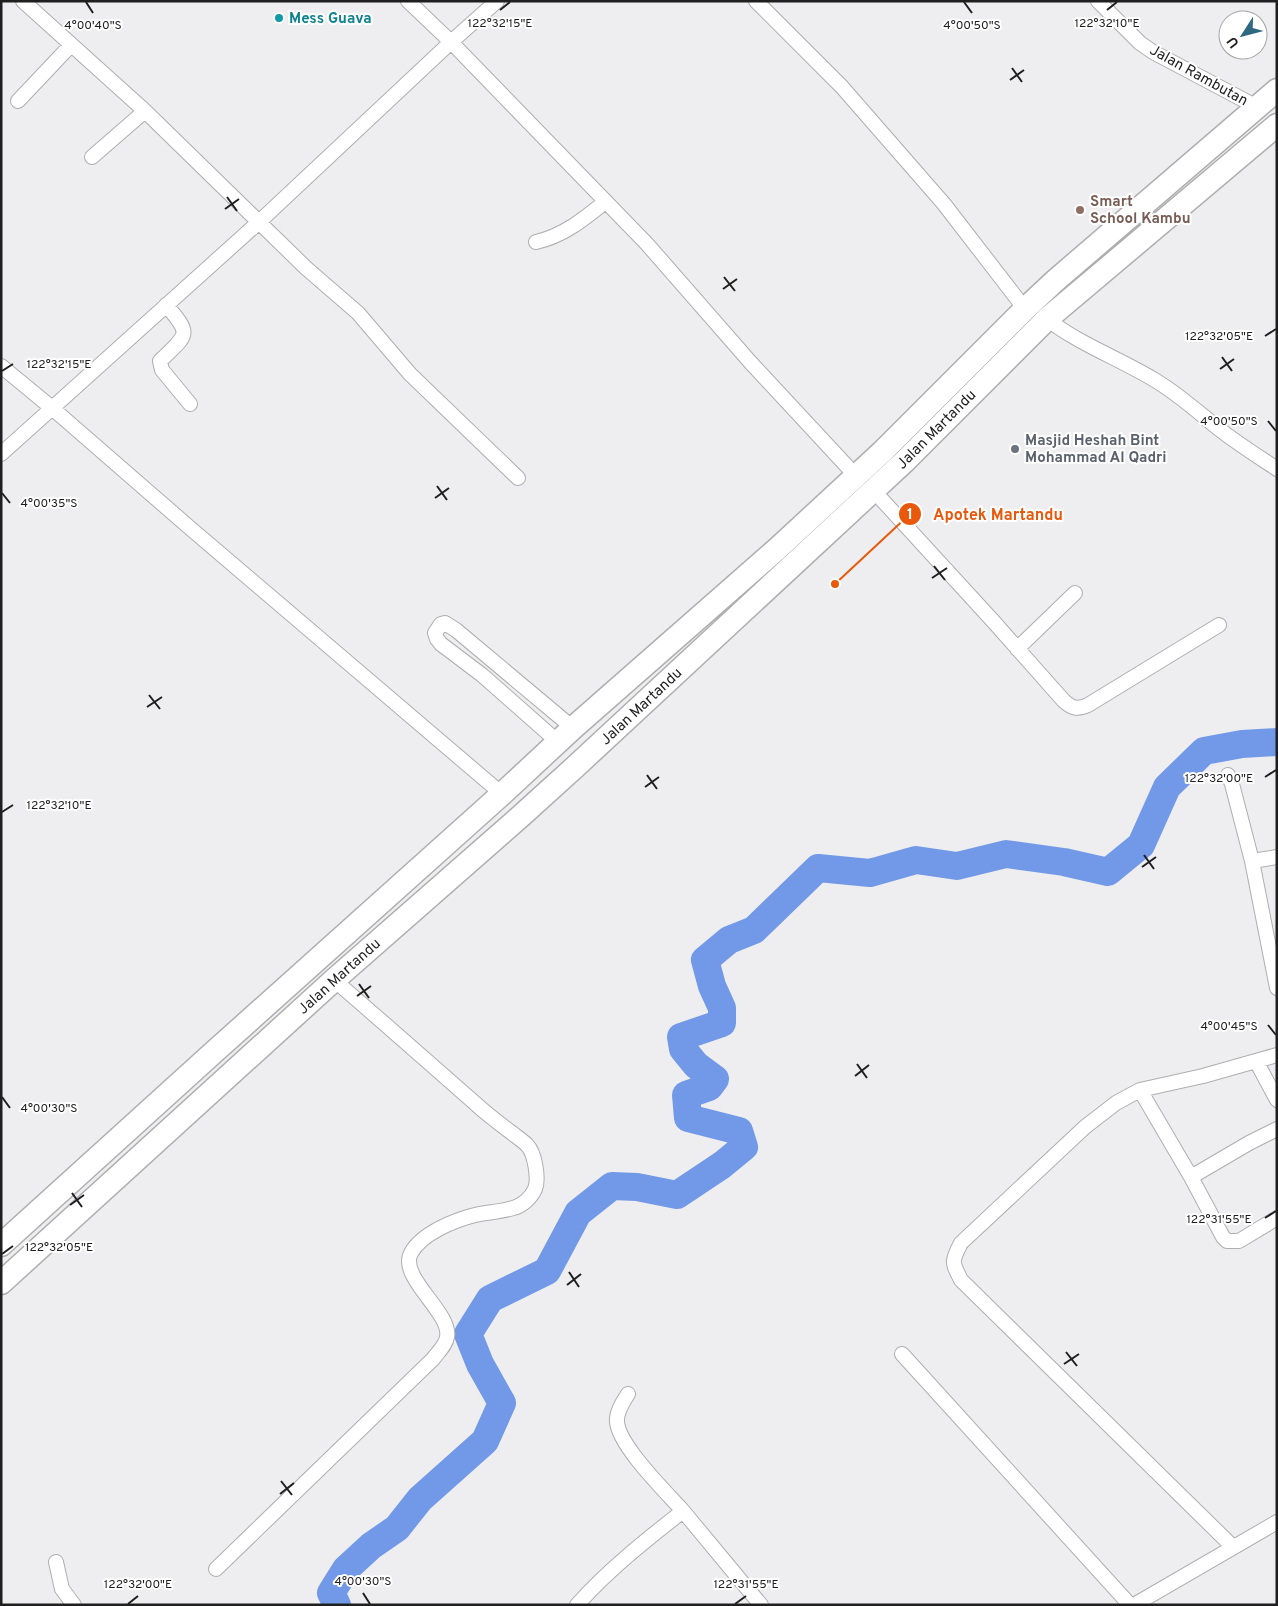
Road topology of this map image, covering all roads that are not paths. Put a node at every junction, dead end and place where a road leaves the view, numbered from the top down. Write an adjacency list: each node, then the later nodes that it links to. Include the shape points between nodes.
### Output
1 (23, 1): 7 (street)
2 (408, 1): 6 (street)
3 (497, 1): 6 (street)
4 (756, 1): 18 (street, via 842,87 944,204)
5 (1098, 1): 10 (street, Jalan Rambutan, via 1153,52)
6 (451, 42): 14 (street); 15 (street)
7 (71, 45): 9 (street); 11 (street)
8 (1277, 90): 10 (highway, Jalan Martandu)
9 (18, 101)
10 (1257, 107): 18 (highway, Jalan Martandu)
11 (145, 111): 13 (street); 15 (street)
12 (1277, 124): 19 (highway, Jalan Martandu)
13 (92, 157)
14 (605, 202): 16 (street, via 577,224); 26 (street)
15 (260, 222): 17 (street); 25 (street, via 358,313 410,374)
16 (536, 242)
17 (166, 305): 21 (street, via 182,324 184,333 160,361 162,370); 22 (street)
18 (1024, 309): 26 (highway, Jalan Martandu, via 882,452)
19 (1047, 319): 24 (street, via 1063,332 1177,395 1224,433); 26 (highway, Jalan Martandu, via 905,461)
20 (1, 366): 22 (street)
21 (190, 404)
22 (52, 408): 23 (street); 33 (street)
23 (1, 454)
24 (1277, 469)
25 (518, 478)
26 (864, 483): 27 (highway, Jalan Martandu); 30 (street)
27 (784, 557): 31 (highway, Jalan Martandu); 36 (highway, Jalan Martandu, via 522,815)
28 (1075, 593): 30 (street)
29 (1219, 625): 30 (street, via 1088,706 1076,708 1063,700)
30 (1017, 649)
31 (565, 735): 31 (street, via 442,644 436,635 441,624 446,623 456,630); 33 (highway, Jalan Martandu)
32 (1228, 775): 35 (street)
33 (502, 794): 45 (highway, Jalan Martandu)
34 (1277, 857): 35 (street)
35 (1252, 862): 37 (street)
36 (334, 980): 46 (highway, Jalan Martandu); 53 (street, via 527,1145 536,1168 536,1187 522,1204 456,1221 417,1245 410,1254 410,1265 415,1280 445,1324 448,1336 443,1345 433,1359)
37 (1277, 988)
38 (1277, 1055): 39 (street)
39 (1256, 1061): 40 (street); 41 (street)
40 (1140, 1090): 43 (street); 51 (street, via 1116,1102 1085,1127 961,1243 953,1264 962,1280)
41 (1277, 1100)
42 (1277, 1129): 43 (street)
43 (1191, 1177): 44 (street, via 1227,1241 1239,1241)
44 (1277, 1218)
45 (1, 1245)
46 (1, 1283)
47 (902, 1354): 57 (street)
48 (628, 1394): 49 (street, via 616,1421 620,1432 634,1455)
49 (683, 1511): 55 (street, via 639,1546); 56 (street)
50 (1277, 1522): 51 (street)
51 (1233, 1547): 57 (street)
52 (56, 1562): 54 (street, via 62,1588)
53 (216, 1569)
54 (74, 1605)
55 (577, 1605)
56 (762, 1605)
57 (1132, 1605)

